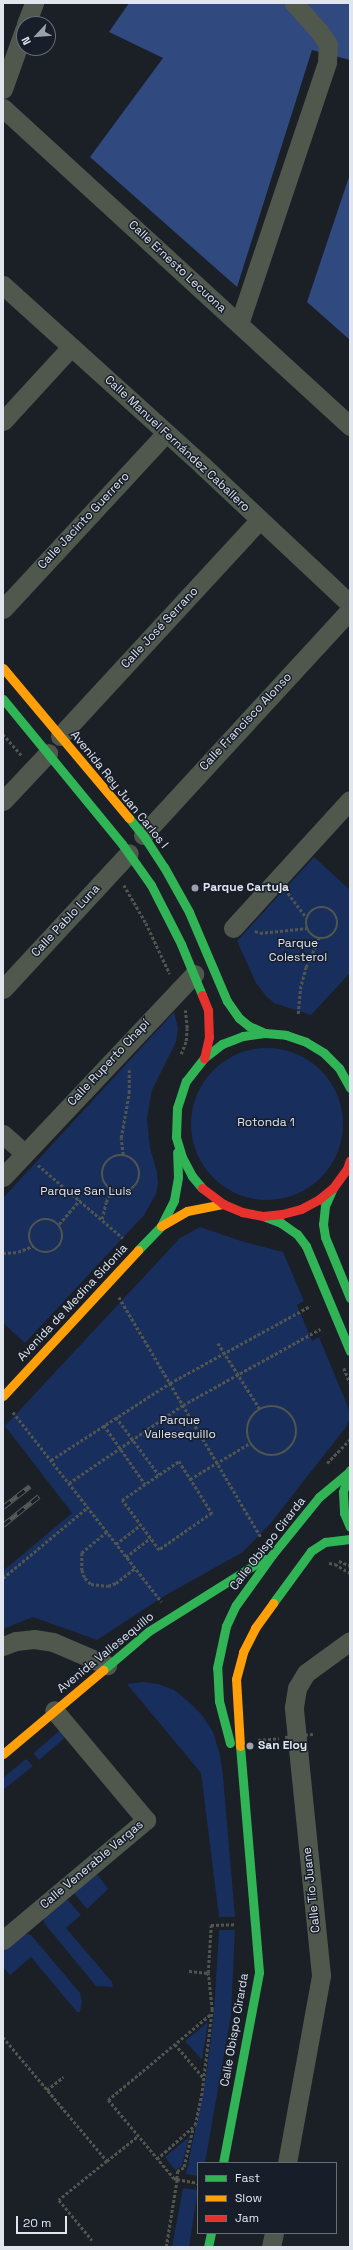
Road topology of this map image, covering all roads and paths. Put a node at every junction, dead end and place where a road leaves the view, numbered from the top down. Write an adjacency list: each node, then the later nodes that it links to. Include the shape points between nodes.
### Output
1 (34, 3): 3 (street)
2 (294, 3): 8 (street, via 328,44 327,62)
3 (29, 16)
4 (16, 52): 5 (street)
5 (3, 89)
6 (3, 108): 8 (street, Calle Ernesto Lecuona)
7 (3, 285): 9 (street, Calle Manuel Fernández Caballero)
8 (239, 324): 11 (street, Calle Ernesto Lecuona)
9 (71, 347): 10 (street); 12 (street, Calle Manuel Fernández Caballero)
10 (3, 421)
11 (350, 426)
12 (165, 434): 13 (street, Calle Manuel Fernández Caballero); 15 (street, Calle Jacinto Guerrero)
13 (260, 520): 14 (street, Calle Manuel Fernández Caballero); 19 (street, Calle José Serrano)
14 (350, 604)
15 (3, 609)
16 (350, 610): 23 (street, Calle Francisco Alonso)
17 (3, 668): 19 (main road, Avenida Rey Juan Carlos I)
18 (3, 699): 20 (main road)
19 (60, 736): 23 (main road, Avenida Rey Juan Carlos I)
20 (48, 753): 22 (street); 24 (main road)
21 (350, 800): 25 (street)
22 (3, 801)
23 (143, 835): 33 (main road, Avenida Rey Juan Carlos I, via 189,912 227,1001 239,1018)
24 (129, 853): 30 (main road, via 167,914); 31 (street, Calle Pablo Luna)
25 (277, 879): 26 (path); 27 (street)
26 (307, 918): 28 (path); 29 (path, via 313,910 323,907 336,915 336,930 329,937)
27 (235, 926): 28 (path, via 260,933)
28 (308, 928): 29 (path, via 310,933)
29 (319, 938): 32 (path, via 300,989)
30 (194, 974): 34 (street, Calle Ruperto Chapí); 35 (main road, via 208,1010 209,1037)
31 (3, 989)
32 (298, 1014)
33 (265, 1033): 35 (main road, via 243,1036 222,1044); 37 (main road, via 286,1035 306,1042 324,1053)
34 (118, 1053): 41 (path, via 130,1076 121,1138); 42 (street, Calle Ruperto Chapí)
35 (204, 1058): 40 (main road, via 186,1081 177,1108)
36 (350, 1066): 37 (main road)
37 (339, 1068): 38 (main road)
38 (350, 1088)
39 (3, 1134): 42 (street)
40 (176, 1137): 48 (main road, via 182,1157 192,1176 206,1192); 52 (main road, Avenida de Medina Sidonia, via 178,1177 174,1200)
41 (123, 1154): 46 (path, via 110,1158 103,1168 104,1181); 46 (path, via 138,1164 138,1182 130,1191)
42 (28, 1157): 44 (street, Calle Ruperto Chapí); 47 (path)
43 (350, 1160): 45 (main road, via 347,1169)
44 (3, 1177)
45 (333, 1188): 49 (main road, via 301,1209); 57 (main road, via 325,1206 325,1237)
46 (112, 1190): 50 (path)
47 (80, 1200): 50 (path); 51 (path)
48 (223, 1204): 49 (main road, via 242,1212); 52 (main road, Avenida de Medina Sidonia, via 187,1211)
49 (263, 1216): 61 (main road, via 281,1223 297,1234 306,1246)
50 (102, 1219): 53 (path)
51 (59, 1224): 54 (path, via 43,1219 33,1225 30,1235); 54 (path, via 63,1234 57,1249 47,1253)
52 (161, 1226): 65 (main road, Avenida de Medina Sidonia)
53 (126, 1241)
54 (33, 1246): 55 (path, via 18,1252)
55 (3, 1253)
56 (116, 1292): 64 (path)
57 (350, 1298)
58 (311, 1306): 62 (path)
59 (320, 1330): 63 (path)
60 (218, 1343): 62 (path)
61 (350, 1351)
62 (223, 1352): 63 (path); 64 (path)
63 (237, 1375): 66 (path); 68 (path)
64 (170, 1383): 66 (path); 69 (path)
65 (3, 1396)
66 (183, 1405): 71 (path); 75 (path)
67 (10, 1406): 74 (path)
68 (260, 1409): 72 (path, via 249,1420 247,1428); 72 (path, via 276,1406 290,1414 296,1429 296,1437 286,1451 271,1456 262,1454)
69 (116, 1417): 70 (path); 71 (path)
70 (104, 1425): 73 (path); 74 (path)
71 (132, 1440): 73 (path); 77 (path)
72 (250, 1443): 75 (path)
73 (120, 1448): 79 (path); 80 (path)
74 (51, 1460): 79 (path)
75 (217, 1462): 78 (path); 86 (path)
76 (349, 1471): 83 (main road, Calle Obispo Cirarda, via 343,1492 344,1513); 89 (main road, Calle Obispo Cirarda, via 319,1497)
77 (159, 1475): 78 (path, via 179,1461); 80 (path)
78 (190, 1478): 85 (path, via 212,1513 159,1550)
79 (69, 1483): 81 (path)
80 (145, 1484): 82 (path, via 122,1500)
81 (88, 1507): 84 (path); 94 (path)
82 (140, 1525): 85 (path); 88 (path)
83 (350, 1527)
84 (107, 1532): 88 (path); 92 (path, via 82,1553 80,1561 85,1578 96,1585 108,1586)
85 (150, 1538): 90 (path)
86 (262, 1538)
87 (350, 1539): 101 (main road, Calle Obispo Cirarda, via 325,1542 316,1546 255,1628 243,1652 236,1679)
88 (116, 1544): 90 (path)
89 (272, 1555): 95 (main road, Avenida Vallesequillo); 103 (main road, Calle Obispo Cirarda, via 236,1605 226,1626 217,1668 219,1701)
90 (126, 1557): 92 (path)
91 (327, 1563): 93 (path, via 335,1564)
92 (135, 1568): 95 (path)
93 (350, 1573)
94 (3, 1578)
95 (172, 1615): 98 (main road, Avenida Vallesequillo, via 149,1630)
96 (350, 1641): 119 (street, Calle Tío Juane, via 306,1673 297,1688 294,1707 321,1975)
97 (3, 1646): 98 (street, via 16,1641 53,1642)
98 (107, 1665): 99 (main road, Avenida Vallesequillo)
99 (54, 1710): 102 (main road, Avenida Vallesequillo); 105 (street, Calle Venerable Vargas, via 146,1820)
100 (313, 1734): 101 (path, bridge)
101 (240, 1742): 103 (main road, Calle Obispo Cirarda)
102 (3, 1754)
103 (242, 1781): 118 (main road, Calle Obispo Cirarda, via 258,1972)
104 (235, 1924): 107 (path, via 210,1925)
105 (3, 1940)
106 (190, 1971): 107 (path)
107 (208, 1972): 108 (path)
108 (211, 2014): 110 (path); 112 (path)
109 (3, 2037): 113 (path)
110 (175, 2044): 112 (path); 115 (path, via 108,2100)
111 (63, 2077): 113 (path)
112 (203, 2077): 114 (path)
113 (47, 2090): 117 (path)
114 (193, 2128): 116 (path); 120 (path, via 184,2168 178,2171)
115 (138, 2136): 116 (path); 117 (path)
116 (157, 2159): 120 (path, via 174,2179)
117 (107, 2161): 124 (path, via 59,2200)
118 (223, 2162)
119 (287, 2162)
120 (177, 2179): 121 (path); 125 (path)
121 (197, 2183)
122 (211, 2234): 126 (main road)
123 (274, 2234): 127 (street)
124 (92, 2240)
125 (166, 2247)
126 (208, 2247)
127 (271, 2247)

